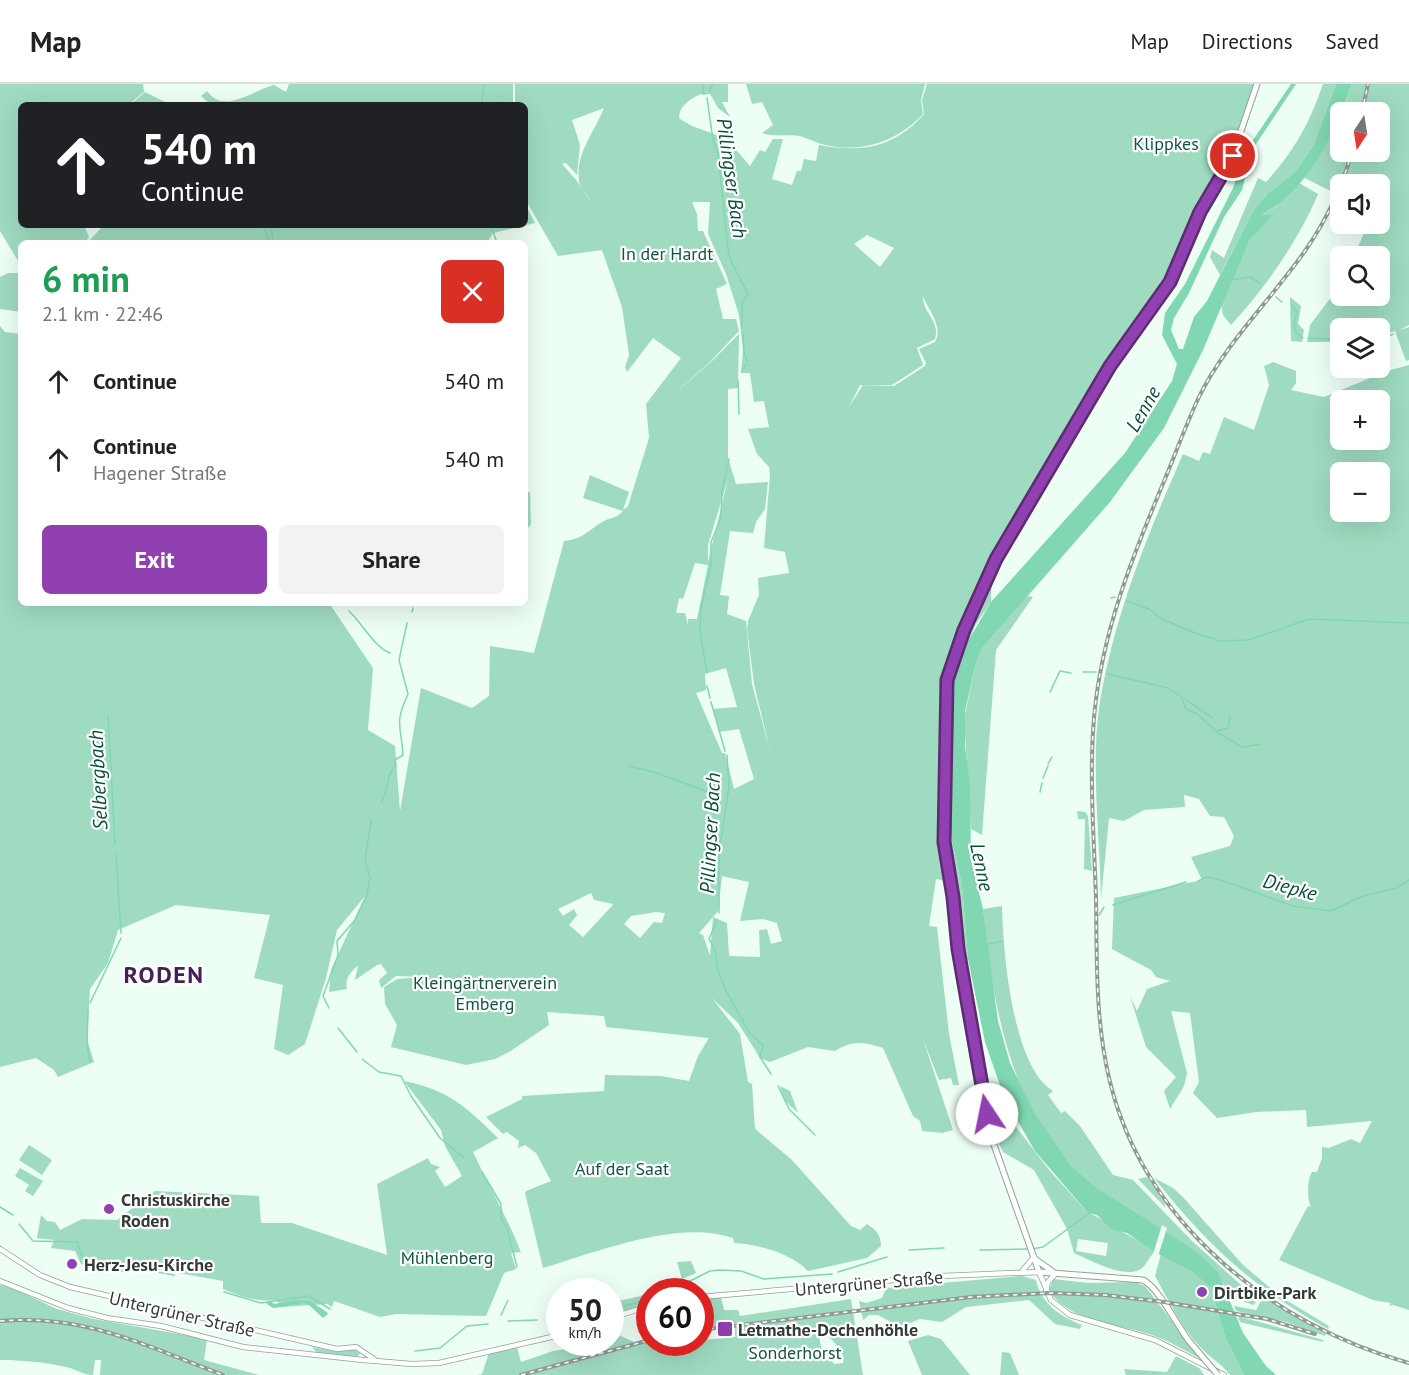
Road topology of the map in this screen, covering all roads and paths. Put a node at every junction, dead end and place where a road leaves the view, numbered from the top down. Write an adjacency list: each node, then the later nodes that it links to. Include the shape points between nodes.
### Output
1 (1257, 84): 3 (main road, via 1229,166 1200,212 1175,274 1096,390 996,559 952,664 945,692 946,855 958,949 993,1142)
2 (0, 1249): 11 (main road, Untergrüner Straße, via 40,1275 88,1292 337,1349 356,1347)
3 (1032, 1251): 4 (main road, via 1028,1267); 5 (main road); 6 (main road, via 1044,1267)
4 (1020, 1271): 5 (main road, Untergrüner Straße); 9 (main road, Untergrüner Straße)
5 (1039, 1272): 6 (main road); 8 (main road)
6 (1056, 1273): 8 (main road); 14 (main road, bridge, via 1143,1280 1157,1290 1189,1341)
7 (0, 1281): 12 (main road, via 90,1314 160,1326 243,1347)
8 (1046, 1290): 15 (main road, via 1070,1315 1146,1337)
9 (714, 1297)
10 (546, 1338): 13 (main road, via 439,1363)
11 (363, 1352): 12 (main road); 13 (main road)
12 (363, 1360): 13 (main road)
13 (376, 1361)
14 (1218, 1375)
15 (1224, 1375)

